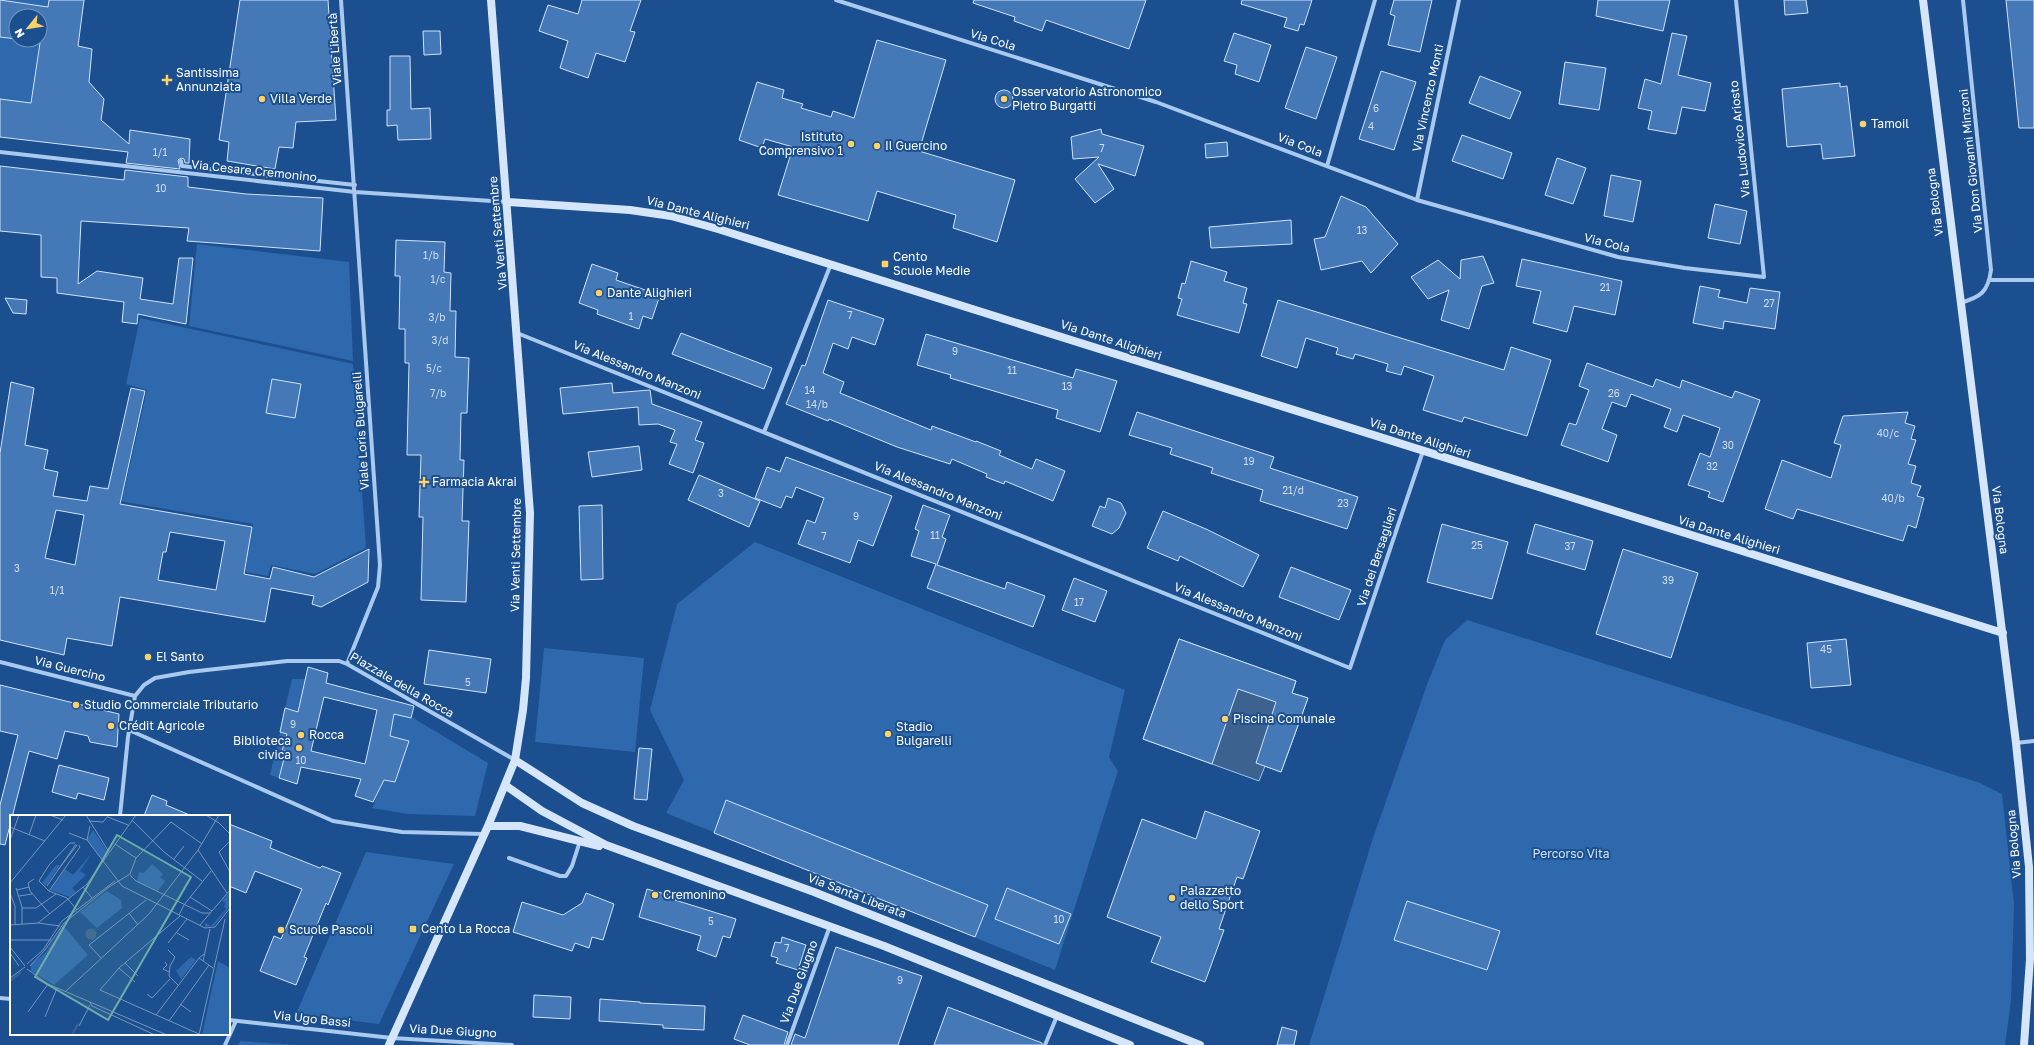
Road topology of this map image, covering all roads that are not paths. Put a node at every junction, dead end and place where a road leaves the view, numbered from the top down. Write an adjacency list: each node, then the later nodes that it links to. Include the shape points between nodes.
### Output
1 (341, 0): 12 (street, Viale Libertà)
2 (491, 0): 15 (street, Via Venti Settembre)
3 (836, 0): 11 (street, Via Cola, via 1156,102)
4 (1374, 0): 11 (street)
5 (1459, 0): 14 (street, Via Vincenzo Monti)
6 (1736, 0): 17 (street, Via Ludovico Ariosto)
7 (1923, 0): 20 (street, Via Bologna)
8 (1963, 0): 18 (street, Via Don Giovanni Minzoni, via 1991,256)
9 (0, 152): 13 (street, Via Cesare Cremonino)
10 (181, 161): 12 (street, via 182,166)
11 (1327, 166): 14 (street, Via Cola)
12 (354, 186): 13 (street, Viale Libertà)
13 (355, 192): 15 (street, Via Cesare Cremonino); 26 (street, Viale Loris Bulgarelli, via 380,576 373,600)
14 (1417, 200): 17 (street, Via Cola, via 1618,257 1685,268)
15 (507, 202): 16 (street, Via Dante Alighieri, via 652,213 706,226); 21 (street, Via Venti Settembre)
16 (831, 264): 22 (street); 23 (street, Via Dante Alighieri)
17 (1764, 276)
18 (1990, 280): 19 (street); 20 (street, via 1982,294)
19 (2034, 280)
20 (1960, 303): 24 (street, Via Bologna)
21 (518, 332): 22 (street, Via Alessandro Manzoni); 32 (street, Via Venti Settembre, via 530,513 526,678)
22 (764, 432): 27 (street, Via Alessandro Manzoni)
23 (1423, 451): 24 (street, Via Dante Alighieri); 27 (street, Via dei Bersaglieri)
24 (2003, 633): 31 (street, Via Bologna)
25 (0, 662): 28 (street, Via Guercino)
26 (346, 664): 28 (street, Piazzale della Rocca, via 329,661 287,662 189,672 155,678 144,685); 32 (street, Piazzale della Rocca)
27 (1350, 668)
28 (136, 696): 29 (street)
29 (129, 730): 34 (street); 36 (street, via 333,821 402,832)
30 (2034, 740): 31 (street)
31 (2016, 743): 40 (street, Via Bologna)
32 (515, 760): 33 (street, Via Venti Settembre); 55 (street, Via Santa Liberata, via 582,803 633,826 814,892)
33 (505, 785): 35 (street, Via Venti Settembre); 38 (street, via 567,826)
34 (120, 815)
35 (488, 826): 36 (street, Via Venti Settembre); 37 (street, via 520,826)
36 (483, 834): 49 (street, Via Venti Settembre)
37 (580, 841): 38 (street); 39 (street, via 566,876)
38 (633, 855): 41 (street)
39 (509, 858)
40 (2031, 867): 56 (street, Via Bologna, via 2030,959)
41 (830, 926): 44 (street); 52 (street, Via Due Giugno)
42 (0, 998): 43 (street)
43 (10, 999)
44 (1057, 1016): 53 (street); 54 (street)
45 (230, 1020): 46 (street, Via Ugo Bassi)
46 (236, 1021): 47 (street); 49 (street, Via Ugo Bassi)
47 (230, 1034)
48 (230, 1035): 50 (street)
49 (390, 1041): 51 (street, Via Due Giugno)
50 (225, 1045)
51 (512, 1045)
52 (787, 1045)
53 (1045, 1045)
54 (1130, 1045)
55 (1198, 1045)
56 (2024, 1045)

